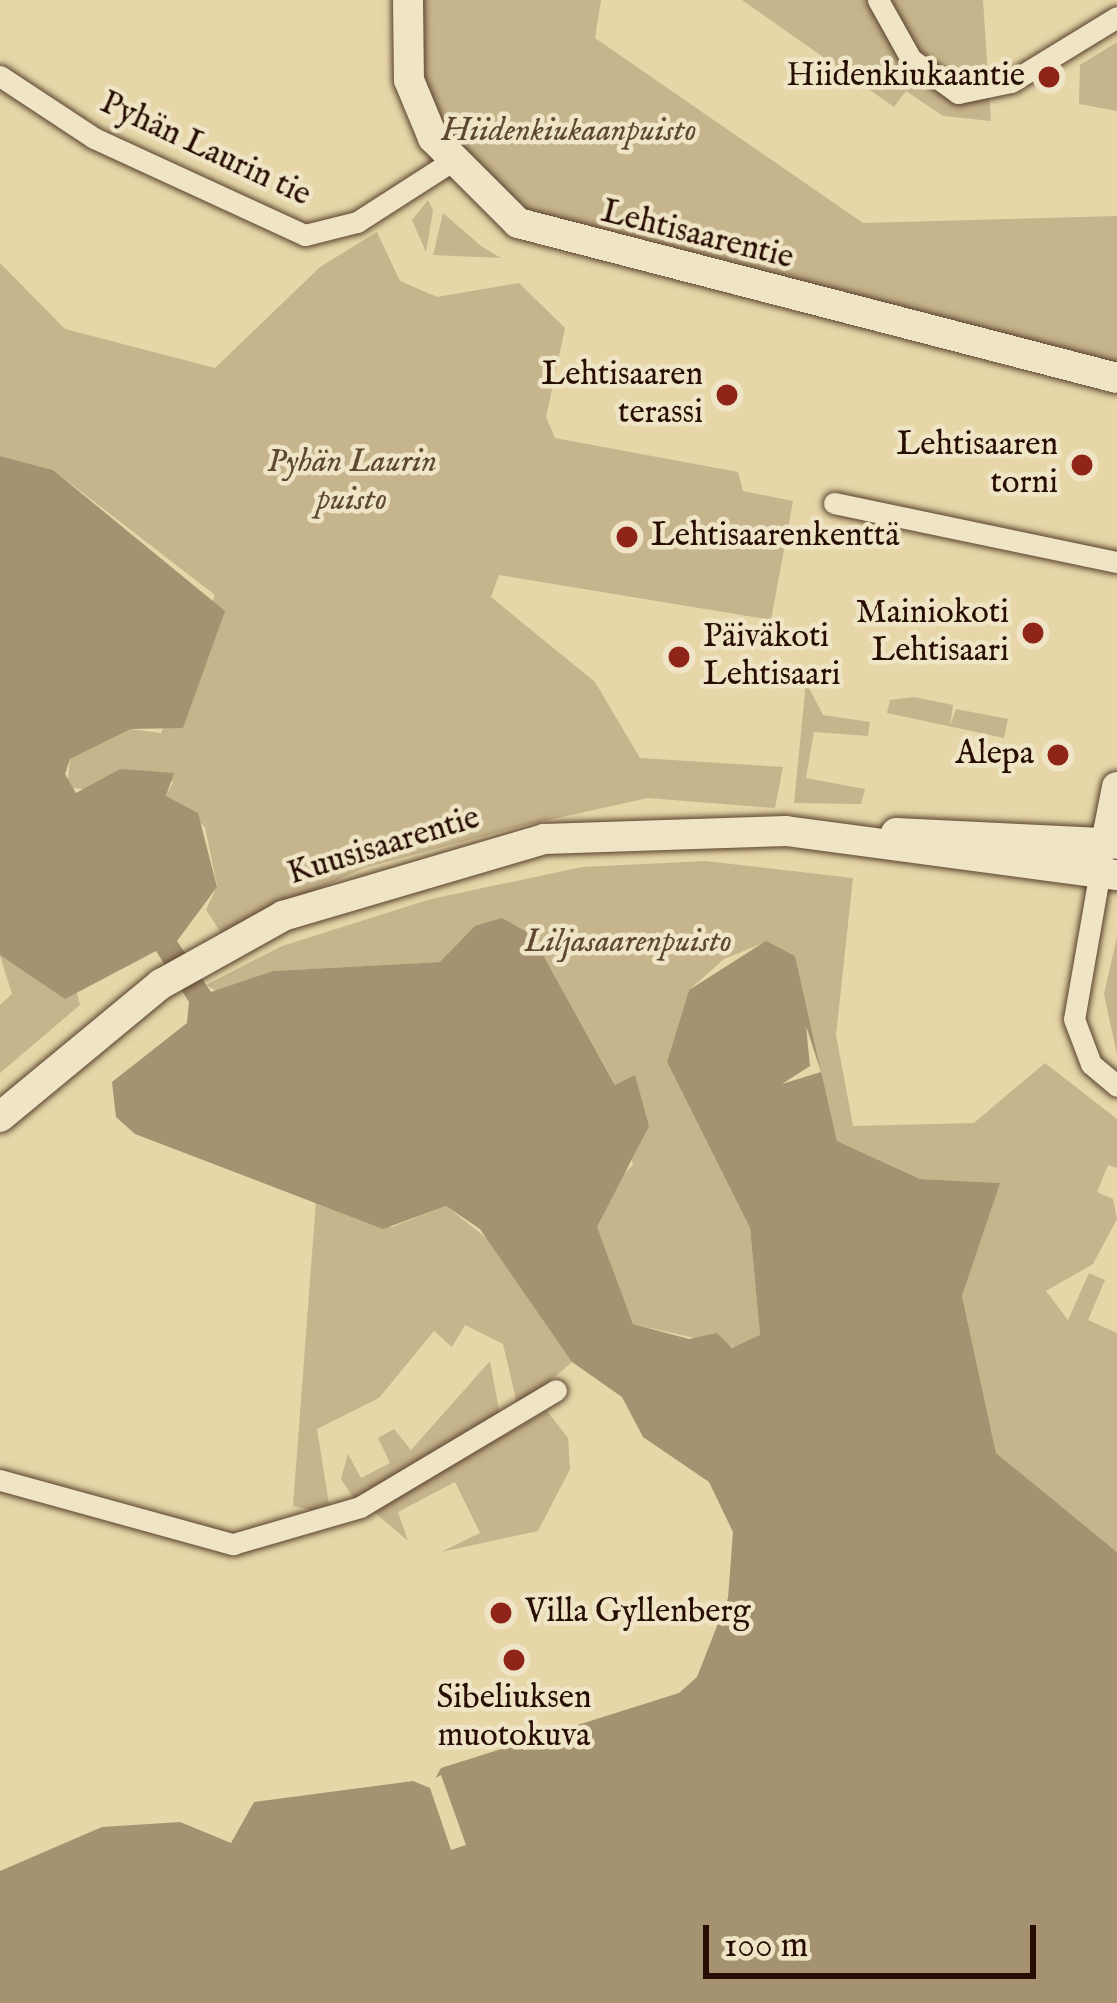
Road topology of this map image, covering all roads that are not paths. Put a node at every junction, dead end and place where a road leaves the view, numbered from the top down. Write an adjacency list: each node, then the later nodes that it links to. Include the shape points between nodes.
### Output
1 (408, 0): 5 (main road, Lehtisaarentie, via 410,80)
2 (878, 0): 3 (street, via 911,59 958,93 1011,82)
3 (1117, 17)
4 (0, 76): 5 (street, Pyhän Laurin tie, via 94,138 305,235 357,222)
5 (449, 163): 6 (main road, Lehtisaarentie, via 496,208 570,242)
6 (1117, 378)
7 (834, 503): 8 (street)
8 (1117, 562)
9 (1117, 787): 10 (main road)
10 (1110, 859): 11 (street, via 1074,1019 1091,1064); 12 (main road, Kuusisaarentie, via 854,836 632,828 544,838 349,889 200,959)
11 (1117, 1086)
12 (0, 1118)
13 (556, 1390): 14 (street, via 360,1507 266,1539 233,1544)
14 (0, 1480)

